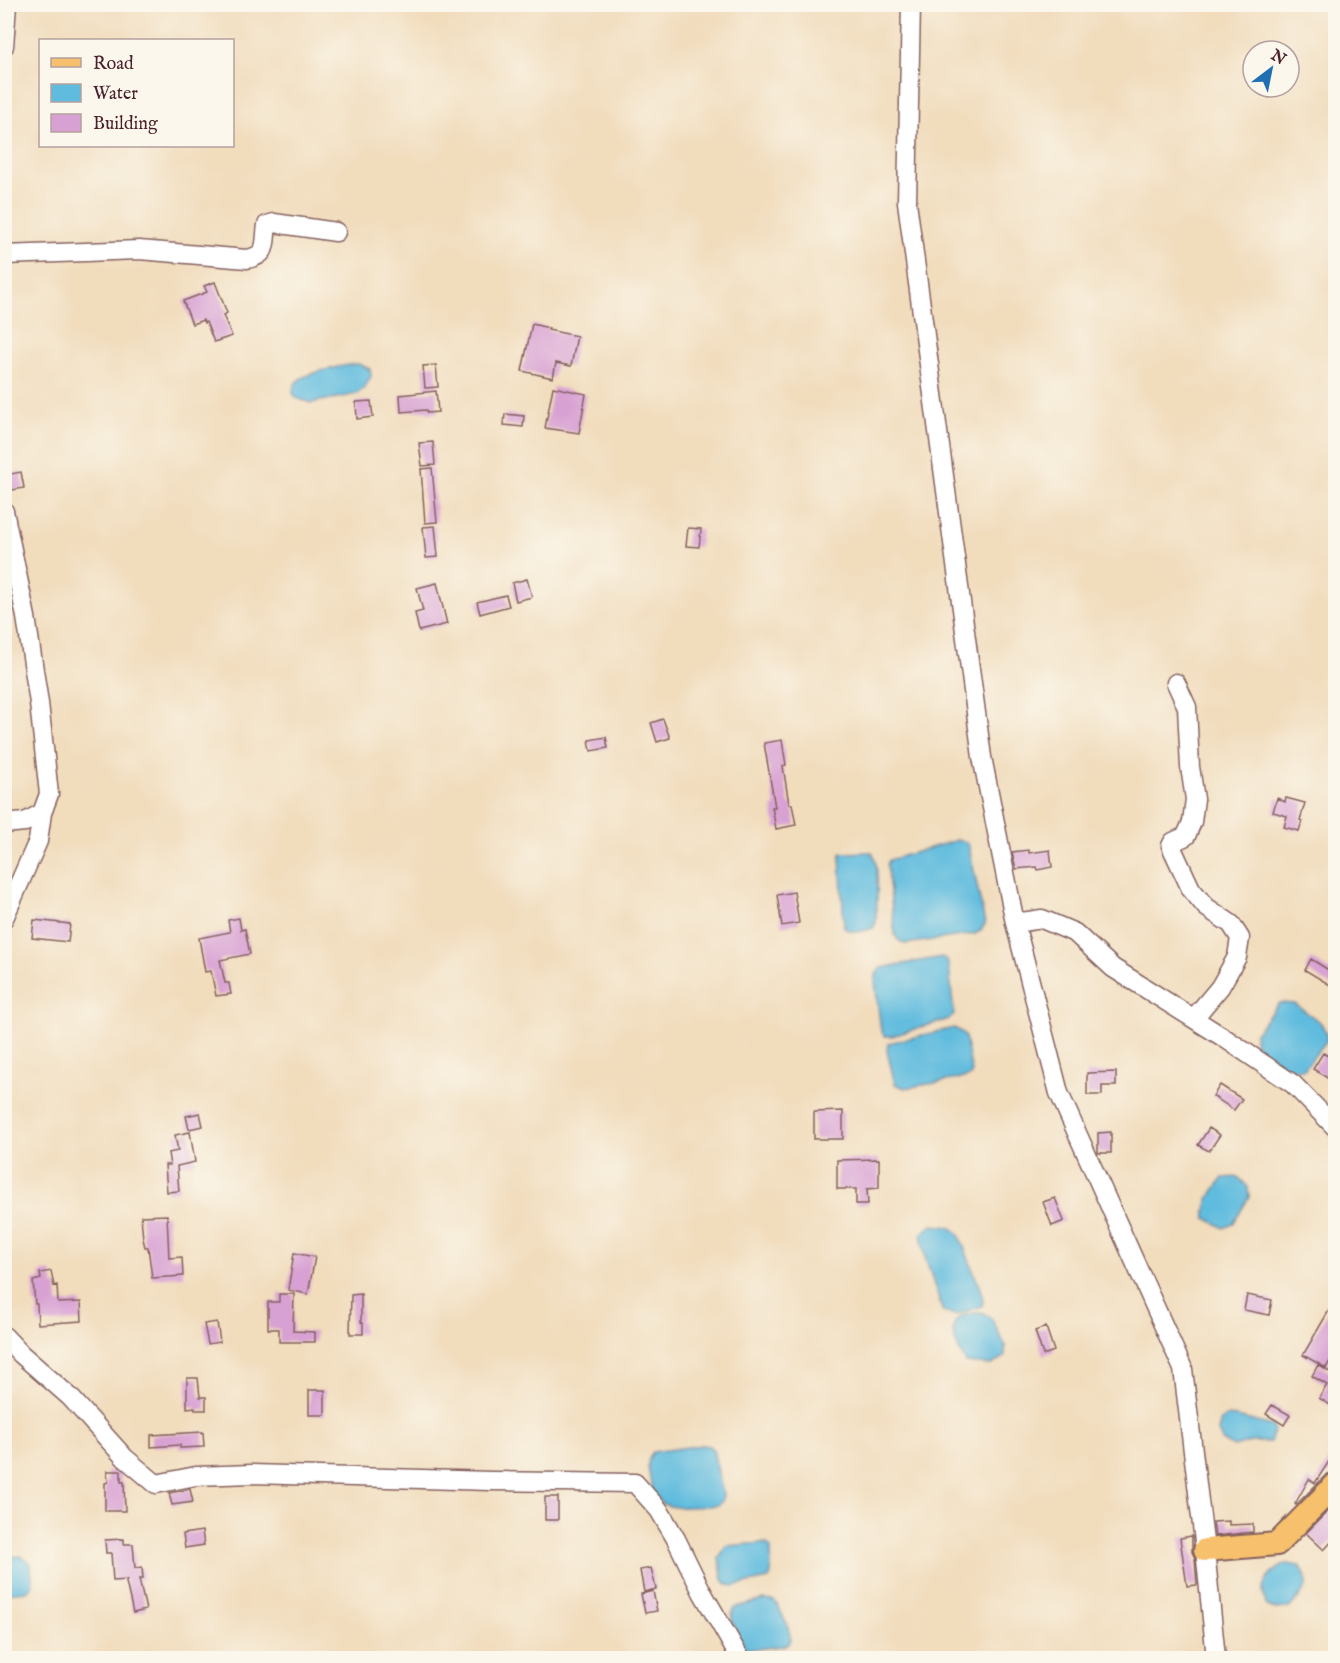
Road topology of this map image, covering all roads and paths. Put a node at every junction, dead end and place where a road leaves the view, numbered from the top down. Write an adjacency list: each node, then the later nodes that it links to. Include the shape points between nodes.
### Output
1 (7, 4): 3 (street)
2 (911, 4): 11 (street, via 908,202 982,757)
3 (4, 46)
4 (336, 232): 5 (street, via 267,225 263,250 257,257 247,259 139,250)
5 (4, 255)
6 (4, 511): 8 (street, via 39,703 49,794)
7 (1176, 683): 12 (street, via 1187,707 1195,799 1186,836 1171,846 1191,889 1206,907 1231,924 1240,938 1237,957 1220,987)
8 (42, 813): 9 (street, via 25,822); 10 (street, via 38,841)
9 (4, 824)
10 (4, 918)
11 (1015, 923): 12 (street, via 1042,919 1075,933 1113,968); 16 (street, via 1059,1093 1183,1369)
12 (1194, 1018): 13 (street, via 1293,1084)
13 (1335, 1128)
14 (4, 1336): 17 (street, via 156,1484 196,1476 252,1474 635,1483 659,1510)
15 (1335, 1484): 16 (main road, via 1277,1544)
16 (1205, 1550): 18 (street)
17 (740, 1659)
18 (1216, 1659)

